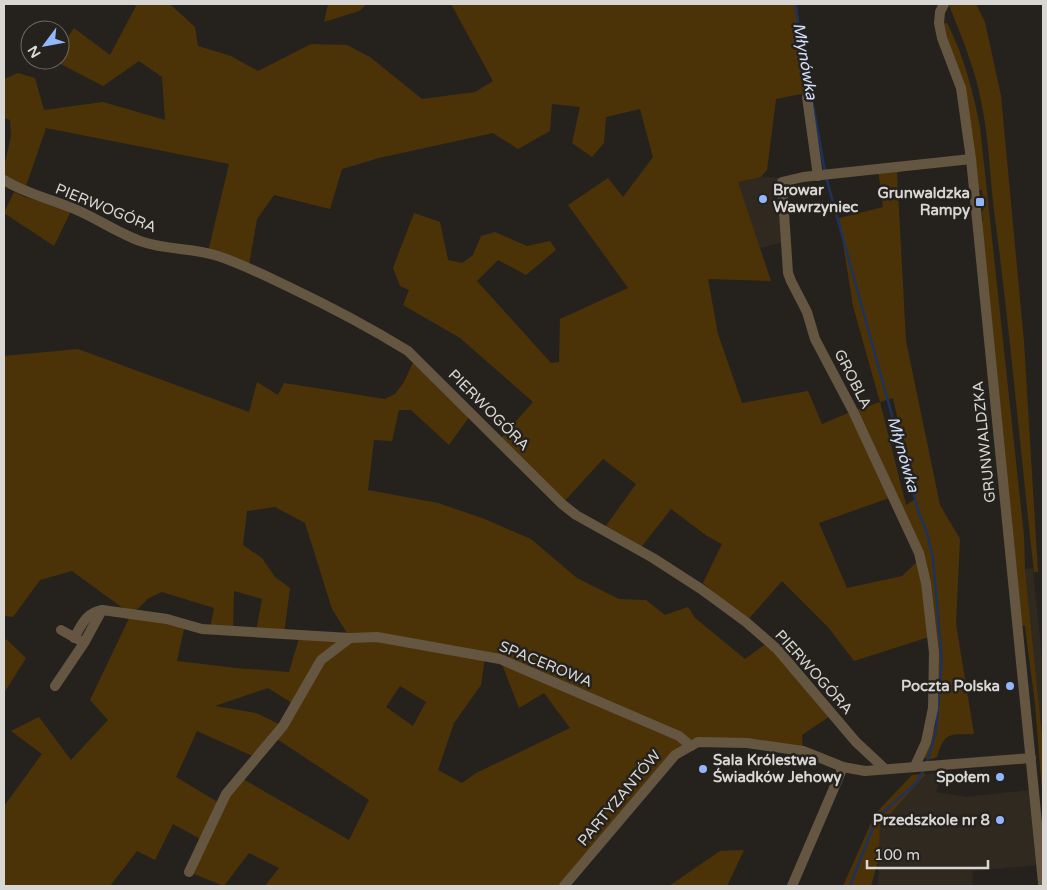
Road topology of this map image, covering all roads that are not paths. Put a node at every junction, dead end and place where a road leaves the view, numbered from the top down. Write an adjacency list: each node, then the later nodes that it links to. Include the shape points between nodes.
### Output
1 (944, 4): 3 (street, GRUNWALDZKA, via 939,23 944,46 961,88)
2 (807, 97): 4 (street)
3 (971, 159): 4 (street, GROBLA); 11 (street, GRUNWALDZKA)
4 (818, 176): 12 (street, GROBLA, via 782,182 788,273 807,312 815,340 853,411 919,553 926,582 934,653 932,708 926,742)
5 (4, 180): 14 (street, PIERWOGÓRA, via 33,195 68,206 142,242 216,255 249,268 382,334 408,351 562,504 701,589 777,649 856,742)
6 (61, 630): 8 (street)
7 (350, 638): 8 (street, SPACEROWA, via 202,629 167,619 102,610); 10 (street, SPACEROWA, via 377,637 500,659 679,736); 16 (street, via 321,660 283,726 226,794)
8 (79, 640): 9 (street, SPACEROWA)
9 (55, 686)
10 (691, 746): 13 (street, PARTYZANTÓW, via 698,742 747,743 803,751); 18 (street, PARTYZANTÓW, via 675,755)
11 (1031, 758): 12 (street, PARTYZANTÓW); 15 (street, GRUNWALDZKA)
12 (915, 766): 14 (street, PARTYZANTÓW)
13 (843, 767): 14 (street, PARTYZANTÓW, via 865,771); 19 (street)
14 (886, 769)
15 (1040, 812): 17 (street, GRUNWALDZKA)
16 (190, 872)
17 (1043, 883)
18 (564, 886)
19 (792, 886)

